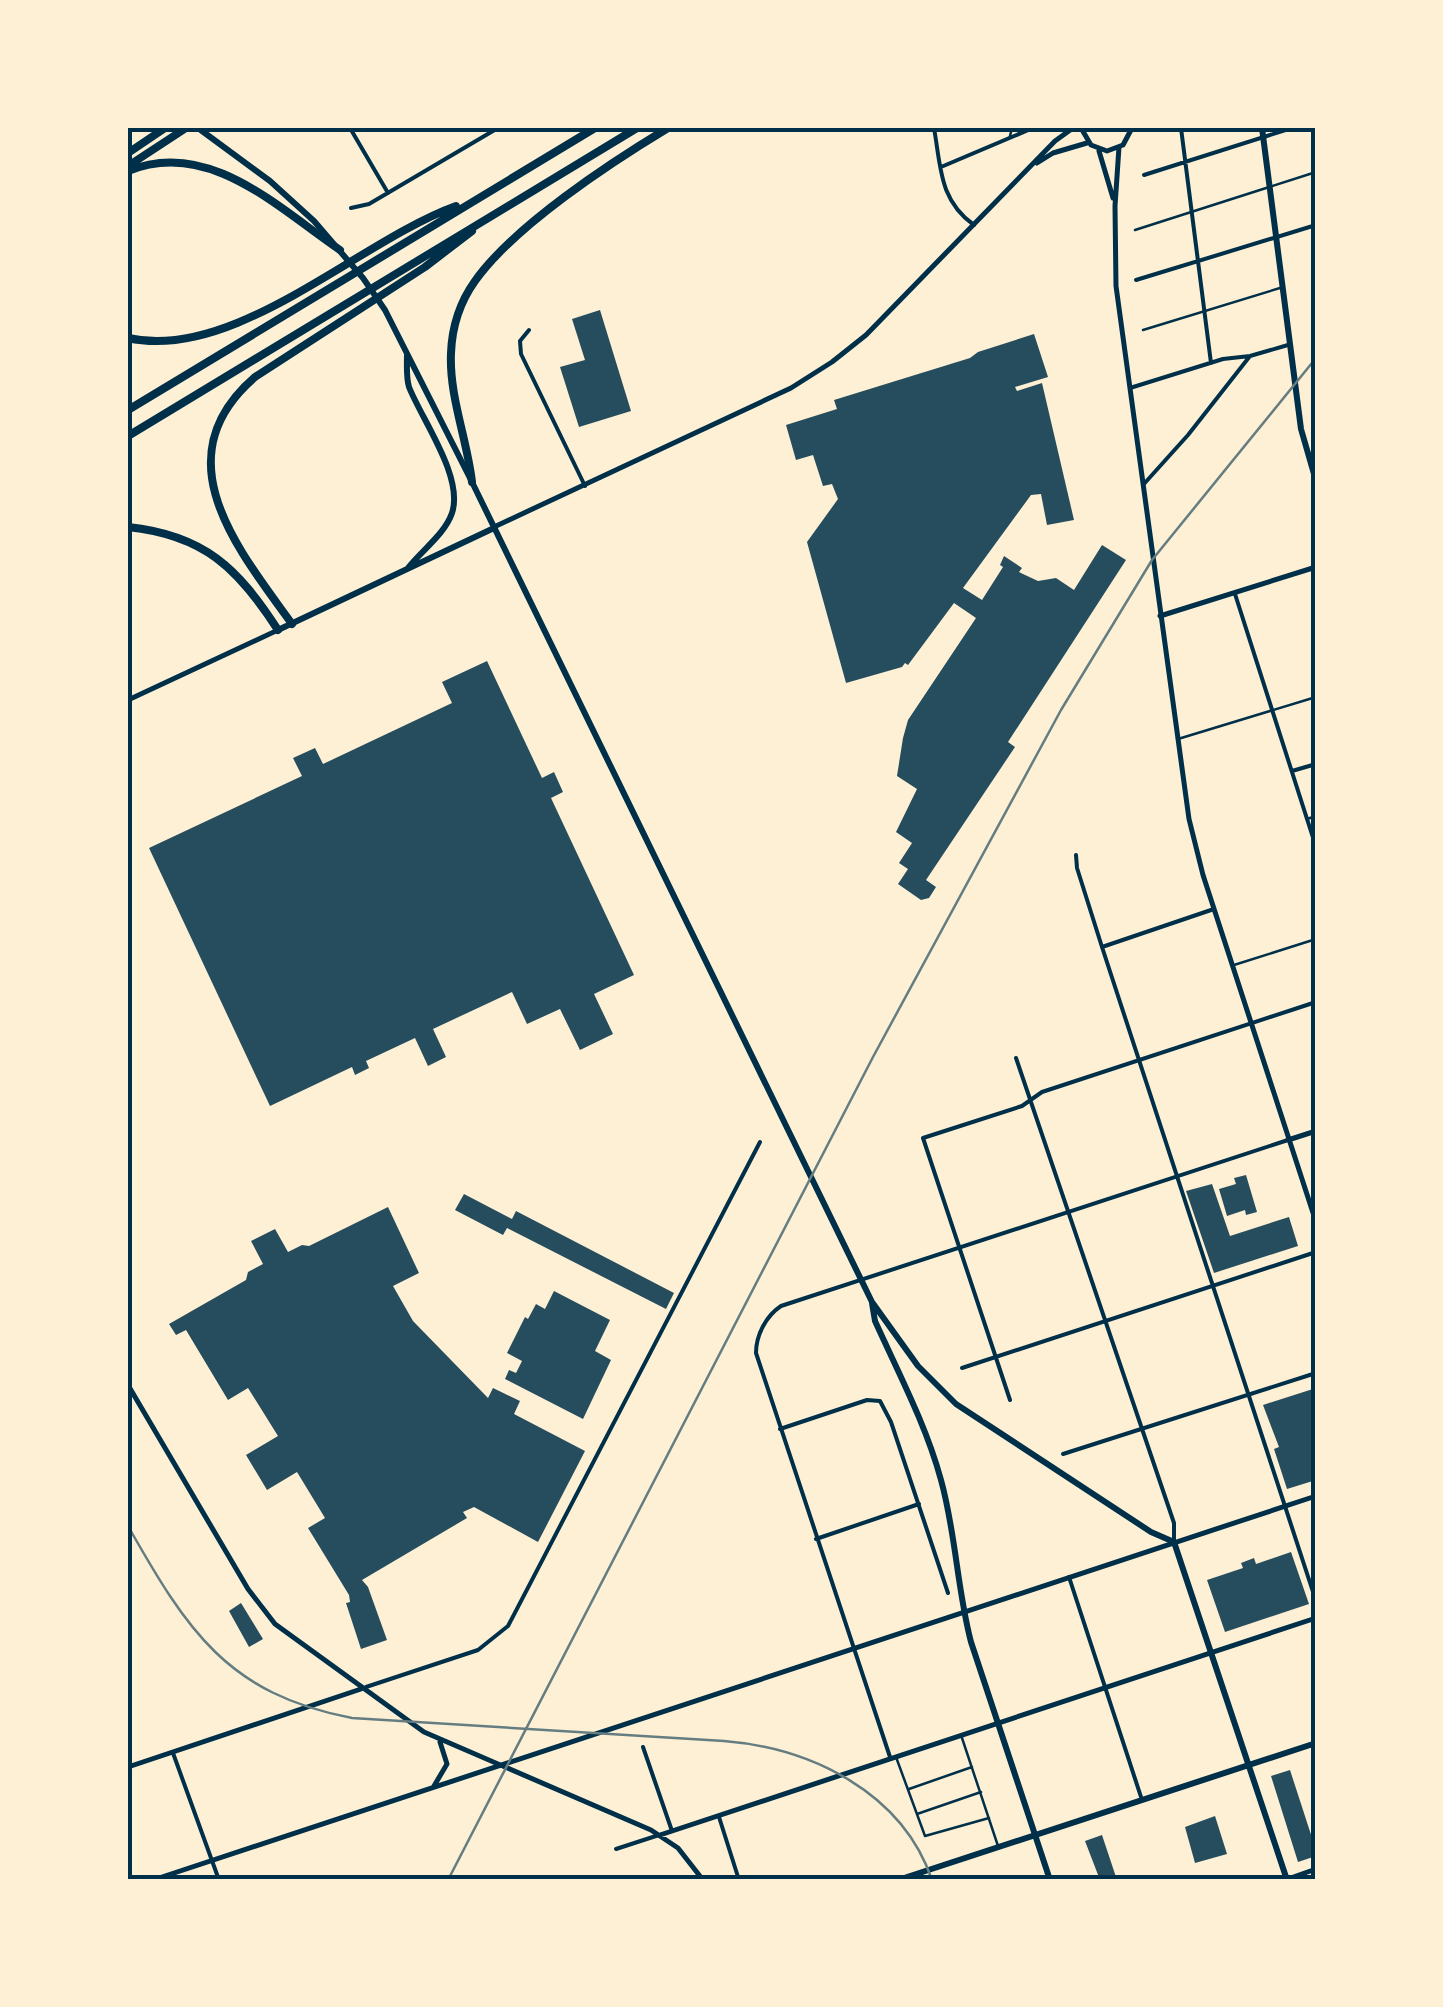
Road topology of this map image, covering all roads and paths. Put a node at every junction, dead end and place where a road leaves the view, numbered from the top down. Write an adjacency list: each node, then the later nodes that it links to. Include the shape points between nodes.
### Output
1 (165, 128): 22 (highway)
2 (186, 128): 26 (highway)
3 (198, 128): 39 (main road, via 270,181)
4 (350, 128): 30 (street)
5 (498, 128): 30 (street)
6 (595, 128): 40 (highway)
7 (637, 128): 33 (highway)
8 (668, 128): 56 (highway, via 498,253 467,292 454,324 450,364)
9 (934, 128): 25 (street)
10 (1012, 128): 18 (lane)
11 (1033, 128): 18 (street)
12 (1073, 128): 24 (street)
13 (1081, 128): 19 (street)
14 (1133, 128): 20 (street)
15 (1181, 128): 23 (street)
16 (1292, 128): 17 (street)
17 (1262, 132): 23 (street); 29 (main road)
18 (1010, 138): 25 (street)
19 (1088, 142): 21 (street); 24 (street)
20 (1119, 147): 21 (street); 31 (street)
21 (1098, 149): 31 (street)
22 (128, 154)
23 (1184, 162): 28 (street); 34 (street)
24 (1030, 167): 36 (street)
25 (941, 168): 36 (street, via 952,206)
26 (128, 169): 39 (highway, via 174,160 217,170)
27 (1316, 172): 29 (lane)
28 (1144, 175)
29 (1270, 187): 34 (lane); 38 (main road)
30 (388, 193): 32 (street)
31 (1115, 206): 52 (street, via 1116,286)
32 (351, 208)
33 (503, 208): 54 (highway); 65 (highway, via 244,386 226,409 214,435 214,486 226,528)
34 (1191, 212): 37 (lane); 41 (street)
35 (1316, 225): 38 (street)
36 (974, 226): 58 (street, via 832,362)
37 (1135, 230)
38 (1276, 237): 41 (street); 43 (main road)
39 (340, 250): 49 (main road)
40 (369, 257): 47 (highway, via 207,332 162,342); 53 (highway)
41 (1198, 261): 42 (street); 44 (street)
42 (1136, 280)
43 (1283, 287): 44 (lane); 48 (main road)
44 (1204, 312): 46 (lane); 51 (street)
45 (529, 330): 58 (street, via 521,354)
46 (1143, 330)
47 (128, 338)
48 (1291, 345): 50 (street); 55 (main road, via 1303,443)
49 (406, 349): 56 (main road); 62 (main road, via 407,382 454,498 444,529)
50 (1250, 356): 51 (street); 57 (street)
51 (1211, 362): 52 (street)
52 (1130, 388): 57 (street)
53 (128, 410)
54 (128, 436)
55 (1316, 481)
56 (472, 482): 60 (main road)
57 (1142, 485): 64 (street)
58 (586, 486): 60 (street)
59 (128, 527): 66 (highway, via 180,538 222,561)
60 (494, 528): 62 (main road); 95 (main road)
61 (1316, 567): 63 (street)
62 (408, 568): 65 (main road)
63 (1235, 594): 64 (street); 69 (street)
64 (1160, 616): 70 (street)
65 (292, 624): 66 (main road)
66 (278, 630): 68 (street)
67 (1316, 697): 69 (lane)
68 (128, 700)
69 (1272, 711): 70 (lane); 72 (street)
70 (1177, 740): 77 (street, via 1191,830)
71 (1316, 764): 72 (street)
72 (1292, 771): 74 (street)
73 (1316, 816): 74 (lane)
74 (1306, 819): 75 (street)
75 (1316, 847)
76 (1076, 855): 79 (street)
77 (1214, 910): 79 (street); 80 (street)
78 (1316, 939): 80 (lane)
79 (1102, 947): 84 (street)
80 (1232, 965): 82 (street)
81 (1316, 1002): 82 (street)
82 (1250, 1022): 84 (street); 87 (street)
83 (1016, 1058): 85 (street)
84 (1138, 1059): 85 (street); 89 (street)
85 (1030, 1100): 90 (street); 92 (street, via 923,1138)
86 (1316, 1131): 87 (street)
87 (1288, 1140): 89 (street); 91 (street)
88 (760, 1142): 119 (street, via 517,1612 478,1650)
89 (1177, 1176): 90 (street); 94 (street)
90 (1068, 1213): 92 (street); 96 (street)
91 (1316, 1222)
92 (958, 1248): 97 (street); 103 (street, via 773,1312 756,1353)
93 (1316, 1252): 94 (street)
94 (1212, 1286): 96 (street); 101 (street)
95 (872, 1302): 110 (main road, via 918,1366 956,1404); 114 (main road, via 941,1481)
96 (1104, 1322): 97 (street); 104 (street)
97 (994, 1356): 98 (street); 102 (street)
98 (962, 1368)
99 (1316, 1373): 101 (street)
100 (128, 1385): 119 (street, via 260,1607)
101 (1248, 1395): 104 (street); 108 (street)
102 (1010, 1400)
103 (779, 1429): 107 (street, via 879,1400); 109 (street)
104 (1140, 1429): 105 (street); 110 (street, via 1174,1523)
105 (1063, 1454)
106 (1316, 1496): 108 (street)
107 (919, 1504): 109 (street); 112 (street)
108 (1285, 1506): 110 (street); 113 (street)
109 (816, 1538): 116 (street)
110 (1174, 1542): 111 (street); 117 (main road)
111 (1069, 1576): 114 (street); 118 (street)
112 (948, 1594)
113 (1316, 1600)
114 (963, 1611): 116 (street); 120 (main road)
115 (1316, 1618): 117 (street)
116 (853, 1647): 126 (street); 128 (street)
117 (1212, 1650): 118 (street); 127 (main road)
118 (1104, 1686): 120 (street); 134 (street)
119 (362, 1689): 122 (street); 125 (street)
120 (997, 1721): 121 (street); 139 (main road)
121 (961, 1734): 126 (street); 130 (lane)
122 (439, 1740): 128 (street); 131 (street, via 447,1764)
123 (1316, 1743): 127 (main road)
124 (643, 1747): 138 (street)
125 (172, 1752): 129 (street); 143 (street)
126 (893, 1756): 132 (lane); 136 (street)
127 (1250, 1764): 134 (main road); 145 (main road)
128 (498, 1765): 131 (street); 140 (street)
129 (128, 1767)
130 (972, 1767): 132 (lane); 133 (lane)
131 (434, 1786): 143 (street)
132 (907, 1789): 135 (lane)
133 (981, 1792): 135 (lane); 137 (lane)
134 (1142, 1800): 139 (main road)
135 (916, 1814): 137 (lane, via 928,1837)
136 (718, 1815): 138 (street); 149 (street)
137 (989, 1818): 141 (lane)
138 (672, 1830): 140 (street)
139 (1036, 1834): 141 (main road); 151 (main road)
140 (660, 1835): 142 (street); 148 (street)
141 (999, 1846): 150 (main road)
142 (616, 1849)
143 (212, 1859): 146 (street); 147 (street)
144 (1316, 1869): 145 (street)
145 (1286, 1879)
146 (153, 1880)
147 (220, 1880)
148 (703, 1880)
149 (739, 1880)
150 (898, 1880)
151 (1050, 1880)

